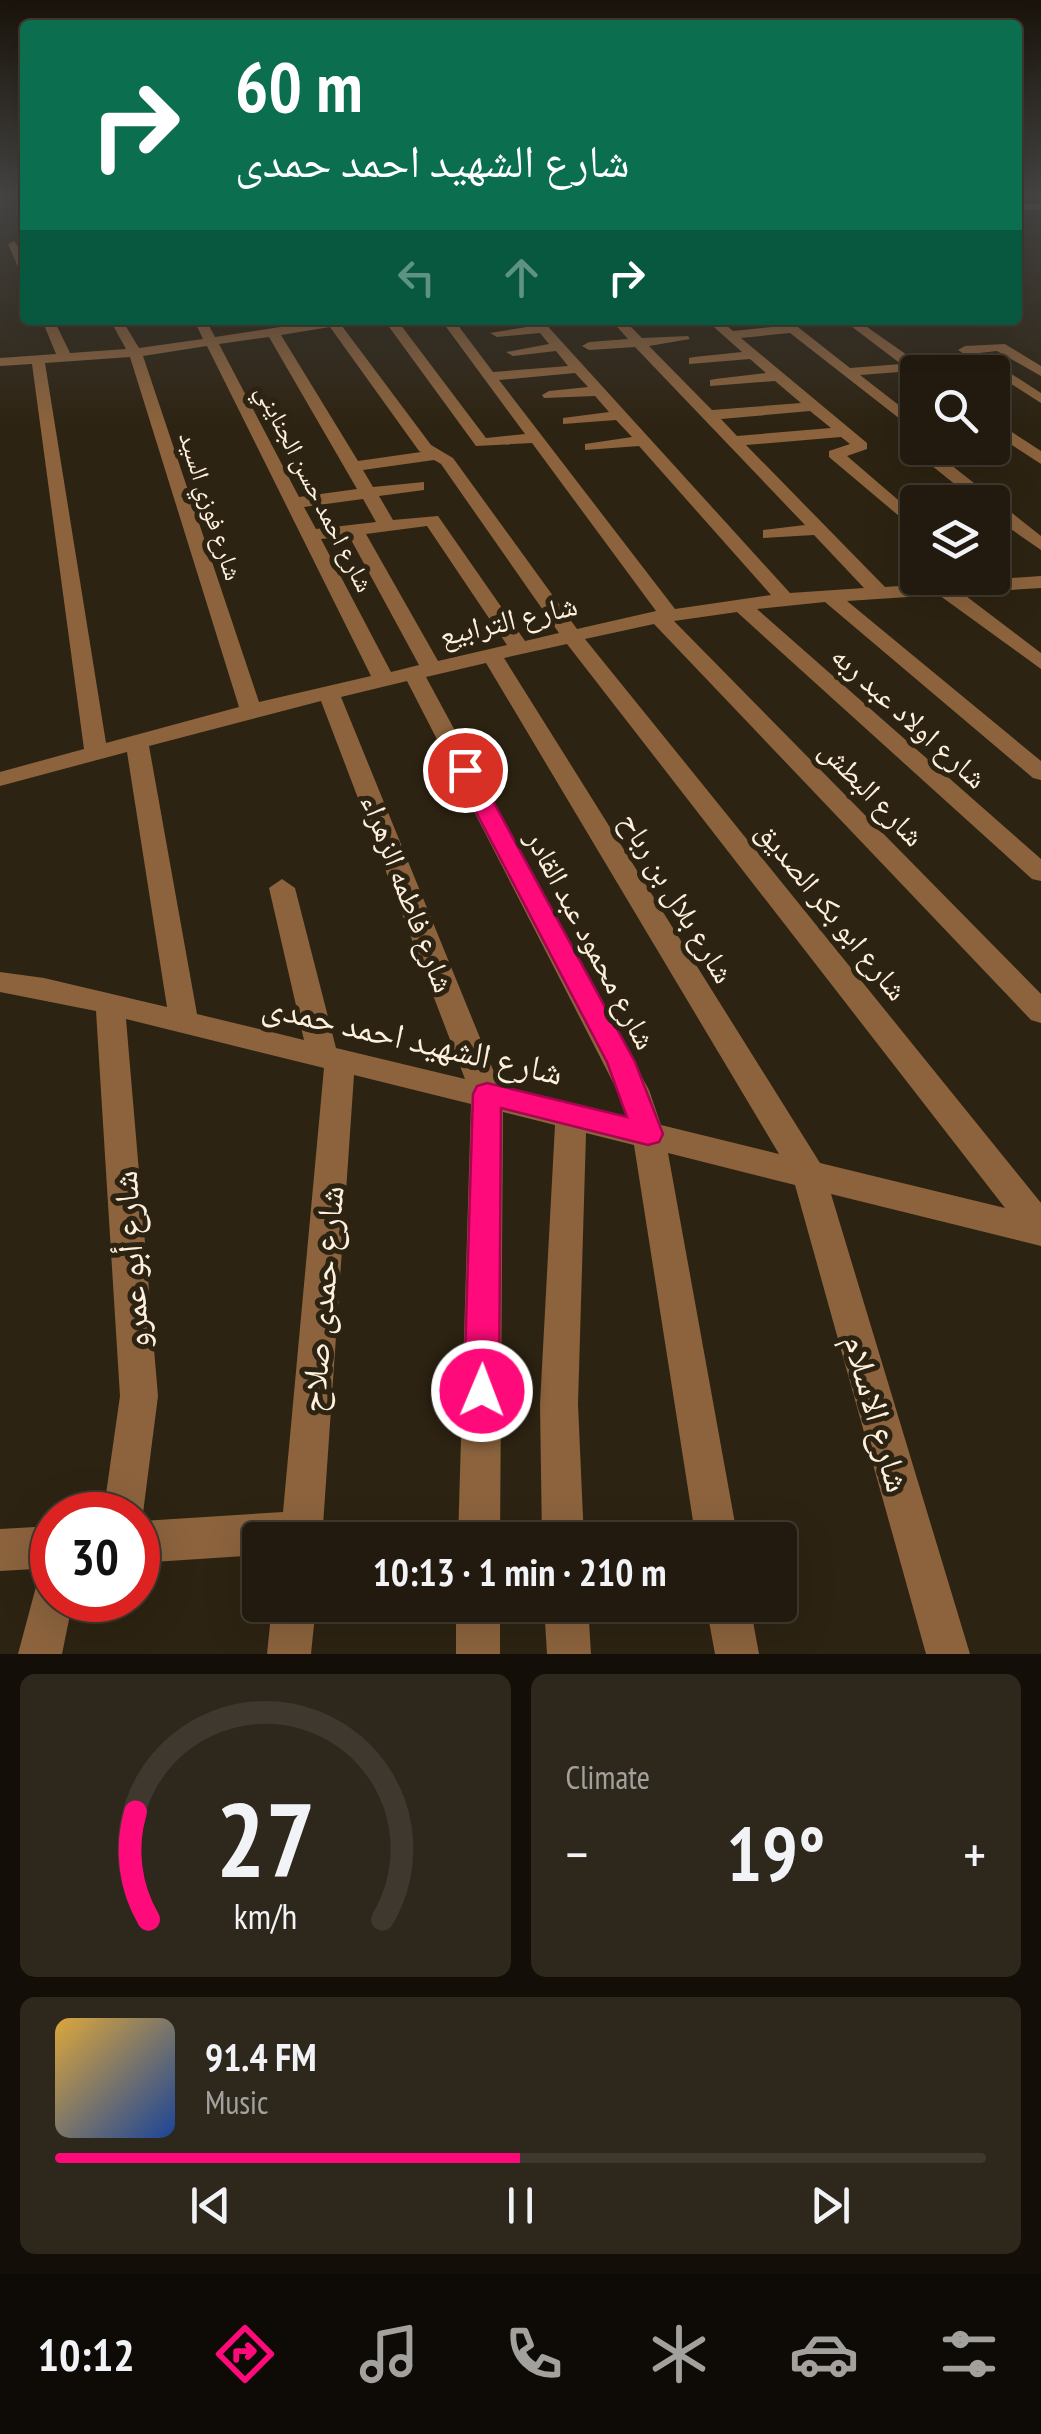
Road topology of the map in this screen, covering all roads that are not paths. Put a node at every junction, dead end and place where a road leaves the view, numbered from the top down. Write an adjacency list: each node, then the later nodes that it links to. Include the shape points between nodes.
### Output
1 (50, 325): 26 (street)
2 (119, 325): 23 (street, شارع فوزي السيد)
3 (203, 325): 18 (street, شارع احمد حسن الجنايني)
4 (300, 325): 15 (street)
5 (345, 325): 51 (street, شارع ابو بكر الصديق)
6 (394, 325): 47 (street, via 482,443)
7 (451, 325): 34 (street, شارع البطش)
8 (518, 325): 14 (street)
9 (537, 325): 21 (street)
10 (621, 325): 19 (street)
11 (718, 325): 16 (street)
12 (788, 325): 16 (street); 32 (street)
13 (856, 325): 25 (street)
14 (493, 328)
15 (273, 332): 18 (street); 54 (street)
16 (729, 335): 24 (street)
17 (683, 339): 19 (street)
18 (214, 341): 23 (street); 58 (street, شارع احمد حسن الجنايني)
19 (637, 342): 20 (street); 43 (street)
20 (588, 346)
21 (559, 347): 22 (street); 30 (street)
22 (513, 352)
23 (135, 353): 26 (street); 83 (street, شارع فوزي السيد)
24 (753, 355): 28 (street); 35 (street)
25 (900, 357)
26 (65, 358): 27 (street)
27 (38, 360): 29 (street); 85 (street)
28 (694, 361)
29 (0, 362)
30 (578, 369): 34 (street); 37 (street)
31 (900, 371): 32 (street)
32 (848, 372): 41 (street)
33 (1041, 372): 39 (street, via 1000,347 965,350)
34 (492, 376): 47 (street, شارع البطش)
35 (778, 376): 36 (street); 40 (street)
36 (716, 383)
37 (597, 391): 38 (street); 42 (street)
38 (548, 395)
39 (1041, 400)
40 (814, 406): 43 (street); 45 (street)
41 (900, 414)
42 (618, 415): 44 (street); 49 (street)
43 (709, 415): 48 (street)
44 (568, 420)
45 (845, 432): 48 (street); 59 (street, via 862,447 835,456)
46 (1010, 437): 52 (street)
47 (538, 438): 75 (street, شارع البطش)
48 (733, 440): 62 (street)
49 (642, 441): 50 (street); 73 (street)
50 (592, 447)
51 (436, 455): 54 (street); 76 (street, شارع ابو بكر الصديق)
52 (1041, 459)
53 (948, 465): 55 (street)
54 (353, 467): 57 (street)
55 (969, 485)
56 (418, 486): 57 (street)
57 (368, 493): 58 (street); 61 (street)
58 (294, 503): 65 (street, شارع احمد حسن الجنايني)
59 (900, 512)
60 (1010, 521): 66 (street)
61 (388, 525): 63 (street); 77 (street, via 436,522)
62 (818, 529): 64 (street); 70 (street)
63 (355, 530): 65 (street); 80 (street, شارع محمود عبد القادر)
64 (769, 534)
65 (310, 535): 81 (street, شارع احمد حسن الجنايني)
66 (1041, 545)
67 (1010, 582): 68 (street, شارع الترابيع)
68 (1041, 582)
69 (900, 591): 70 (street, شارع الترابيع)
70 (880, 593): 72 (street, شارع الترابيع)
71 (953, 595): 79 (street)
72 (832, 598): 73 (street, شارع الترابيع); 86 (street)
73 (785, 599): 74 (street, شارع الترابيع)
74 (740, 604): 75 (street, شارع الترابيع); 88 (street, شارع اولاد عبد ربه)
75 (664, 616): 76 (street, شارع الترابيع); 92 (street, شارع البطش)
76 (570, 635): 77 (street, شارع الترابيع); 99 (street, شارع ابو بكر الصديق)
77 (519, 648): 78 (street, شارع الترابيع)
78 (492, 654): 80 (street, شارع الترابيع); 98 (street, شارع بلال بن رباح)
79 (1041, 663)
80 (422, 671): 81 (street, شارع الترابيع); 97 (street, شارع محمود عبد القادر, via 621,1062)
81 (384, 680): 82 (street, شارع الترابيع)
82 (329, 693): 83 (street, شارع الترابيع); 95 (street, شارع فاطمه الزهراء)
83 (251, 711): 84 (street, شارع الترابيع)
84 (137, 742): 85 (street, شارع الترابيع); 93 (street)
85 (96, 753): 87 (street, شارع الترابيع)
86 (1041, 772)
87 (0, 779)
88 (1041, 873)
89 (282, 888): 94 (street, شارع حمدى صلاح)
90 (0, 982): 91 (street, شارع الشهيد احمد حمدى)
91 (110, 1004): 93 (street, شارع الشهيد احمد حمدى); 100 (street, شارع أبو عمرو, via 139,1396)
92 (1041, 1012)
93 (184, 1022): 94 (street, شارع الشهيد احمد حمدى)
94 (331, 1056): 95 (street, شارع الشهيد احمد حمدى); 101 (street, شارع حمدى صلاح)
95 (487, 1094): 96 (street, شارع الشهيد احمد حمدى); 102 (street)
96 (571, 1114): 97 (street, شارع الشهيد احمد حمدى); 103 (street, via 559,1404)
97 (648, 1134): 98 (street, شارع الشهيد احمد حمدى); 104 (street)
98 (808, 1173): 99 (street, شارع الشهيد احمد حمدى); 119 (street, شارع الاسلام)
99 (1041, 1230)
100 (127, 1492)
101 (303, 1522)
102 (479, 1522)
103 (562, 1522)
104 (715, 1522)
105 (242, 1538): 106 (street)
106 (160, 1541)
107 (30, 1548): 108 (street)
108 (0, 1550)
109 (47, 1622): 114 (street)
110 (292, 1622): 115 (street)
111 (478, 1622): 116 (street)
112 (567, 1622): 117 (street)
113 (731, 1622): 118 (street)
114 (40, 1654)
115 (289, 1654)
116 (478, 1654)
117 (569, 1654)
118 (737, 1654)
119 (948, 1654)

